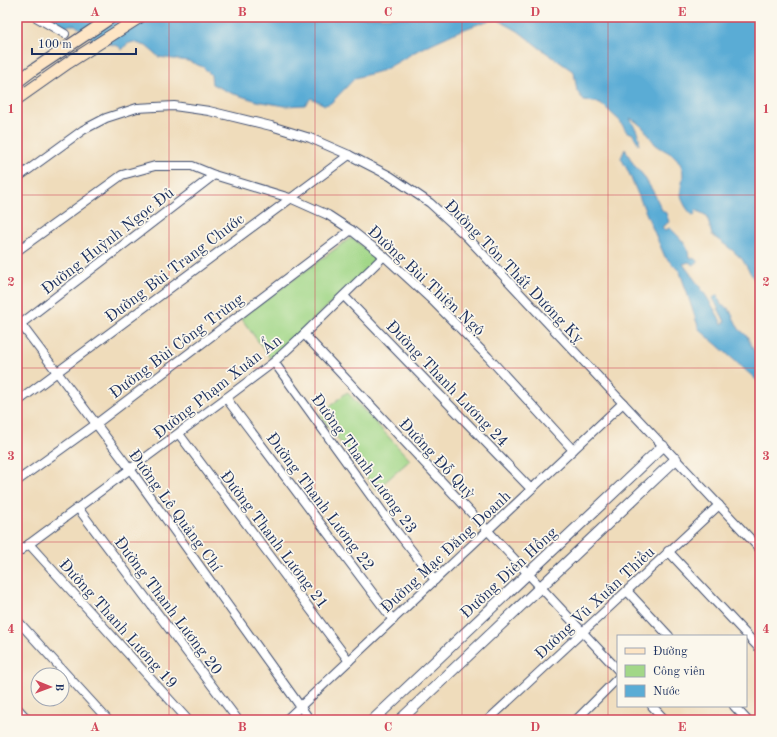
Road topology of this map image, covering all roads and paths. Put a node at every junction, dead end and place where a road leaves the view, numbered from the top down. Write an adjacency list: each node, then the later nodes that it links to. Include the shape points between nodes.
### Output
1 (36, 17): 4 (street)
2 (112, 17): 5 (main road)
3 (140, 17): 6 (main road)
4 (65, 34)
5 (17, 82)
6 (17, 99)
7 (348, 155): 9 (street, Đường Tôn Thất Dương Kỵ, via 310,138 209,111 174,106 137,108 106,118 82,130); 10 (street, Đường Bùi Trang Chước); 21 (street, Đường Tôn Thất Dương Kỵ, via 390,176 430,203 467,236)
8 (214, 175): 10 (street, Đường Bùi Thiện Ngộ); 12 (street, Đường Bùi Thiện Ngộ, via 192,166 155,166 122,175); 15 (street, Đường Huỳnh Ngọc Đủ)
9 (17, 178)
10 (290, 198): 11 (street, Đường Bùi Thiện Ngộ, via 328,215); 18 (street, Đường Bùi Trang Chước)
11 (351, 230): 13 (street, Đường Bùi Thiện Ngộ); 22 (street, Đường Bùi Công Trừng)
12 (17, 251)
13 (384, 256): 14 (street, Đường Phạm Xuân Ẩn); 25 (street, Đường Bùi Thiện Ngộ, via 488,357)
14 (344, 296): 16 (street, Đường Phạm Xuân Ẩn); 29 (street, Đường Thanh Lương 24)
15 (18, 323): 18 (street, Đường Lê Quảng Chí)
16 (304, 334): 17 (street, Đường Phạm Xuân Ẩn); 32 (street, Đường Đỗ Quỳ)
17 (274, 362): 19 (street, Đường Phạm Xuân Ẩn); 38 (street, Đường Thanh Lương 23, via 394,528)
18 (57, 372): 20 (street, Đường Bùi Trang Chước); 22 (street, Đường Lê Quảng Chí)
19 (226, 398): 23 (street, Đường Phạm Xuân Ẩn); 42 (street, Đường Thanh Lương 22)
20 (17, 402)
21 (623, 403): 24 (street, Đường Tôn Thất Dương Kỵ); 25 (street, Đường Mạc Đăng Doanh)
22 (96, 424): 27 (street, Đường Lê Quảng Chí); 28 (street, Đường Bùi Công Trừng)
23 (179, 434): 27 (street, Đường Phạm Xuân Ẩn); 48 (street, Đường Thanh Lương 21)
24 (663, 446): 26 (street, Đường Tôn Thất Dương Kỵ); 37 (street, Đường Diên Hồng)
25 (573, 450): 29 (street, Đường Mạc Đăng Doanh)
26 (676, 459): 30 (street, Đường Tôn Thất Dương Kỵ); 39 (street, Đường Diên Hồng)
27 (130, 470): 31 (street, Đường Phạm Xuân Ẩn); 51 (street, Đường Lê Quảng Chí)
28 (17, 482)
29 (531, 489): 32 (street, Đường Mạc Đăng Doanh)
30 (719, 505): 34 (street, Đường Tôn Thất Dương Kỵ); 35 (street, Đường Vũ Xuân Thiều)
31 (78, 508): 33 (street, Đường Phạm Xuân Ẩn); 58 (street, Đường Thanh Lương 20)
32 (487, 531): 37 (street, Đường Đỗ Quỳ); 38 (street, Đường Mạc Đăng Doanh)
33 (28, 544): 36 (street, Đường Phạm Xuân Ẩn); 57 (street, Đường Thanh Lương 19)
34 (760, 549)
35 (668, 551): 40 (street, Đường Vũ Xuân Thiều); 45 (street)
36 (17, 553)
37 (528, 573): 39 (street, Đường Đỗ Quỳ); 61 (street, Đường Diên Hồng)
38 (435, 580): 42 (street, Đường Mạc Đăng Doanh)
39 (541, 587): 43 (street, Đường Đỗ Quỳ); 62 (street, Đường Diên Hồng)
40 (627, 591): 43 (street, Đường Vũ Xuân Thiều); 44 (street)
41 (17, 620): 56 (street)
42 (393, 620): 48 (street, Đường Mạc Đăng Doanh)
43 (582, 632): 49 (street, Đường Đỗ Quỳ); 63 (street, Đường Vũ Xuân Thiều)
44 (668, 635)
45 (747, 635)
46 (747, 635): 47 (street)
47 (760, 649)
48 (350, 661): 51 (street, Đường Mạc Đăng Doanh)
49 (617, 669)
50 (617, 679): 64 (street)
51 (300, 706): 59 (street, Đường Mạc Đăng Doanh); 60 (street, Đường Lê Quảng Chí)
52 (653, 707): 65 (street)
53 (735, 707): 66 (street)
54 (17, 708): 55 (street)
55 (28, 720)
56 (108, 720)
57 (188, 720)
58 (238, 720)
59 (286, 720)
60 (310, 720)
61 (373, 720)
62 (400, 720)
63 (488, 720)
64 (576, 720)
65 (665, 720)
66 (747, 720)

